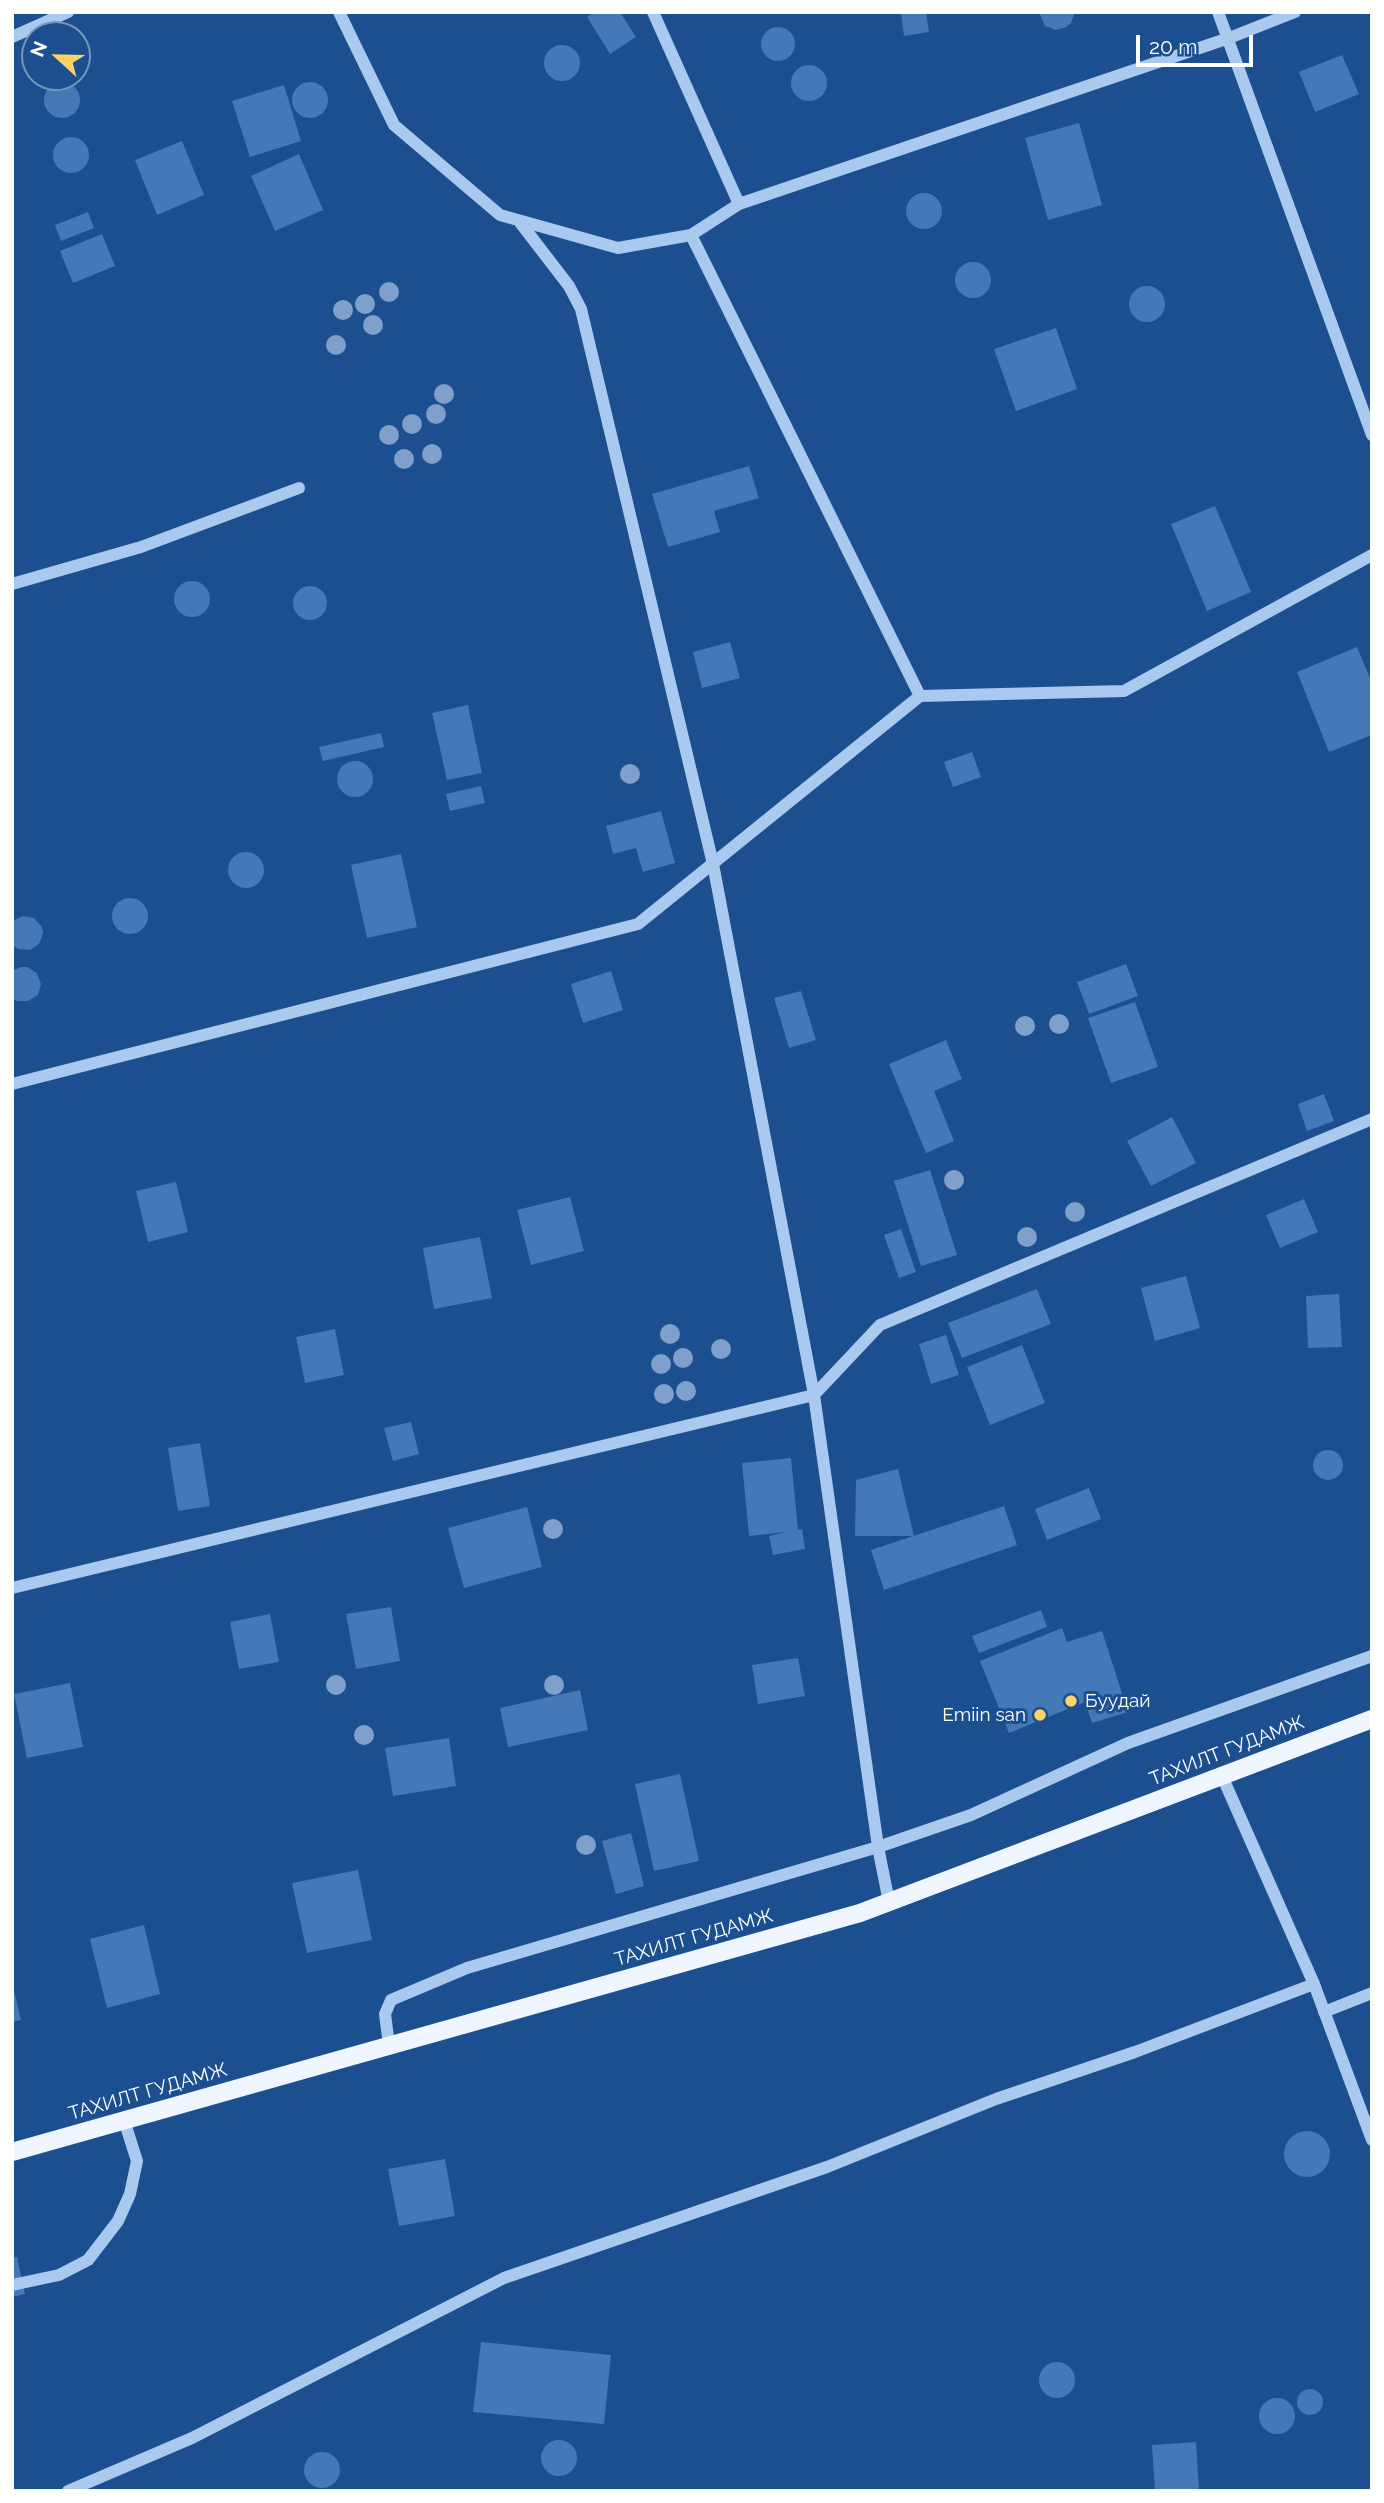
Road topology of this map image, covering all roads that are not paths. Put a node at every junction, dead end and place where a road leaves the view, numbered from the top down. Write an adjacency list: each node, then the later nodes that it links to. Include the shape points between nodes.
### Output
1 (68, 12): 6 (street)
2 (339, 12): 9 (street, via 394,125 500,215)
3 (653, 12): 8 (street)
4 (1219, 12): 7 (street)
5 (1294, 12): 7 (street)
6 (12, 37)
7 (1229, 38): 8 (street); 11 (street)
8 (739, 204): 10 (street)
9 (519, 221): 10 (street, via 618,248); 16 (street, via 581,309)
10 (691, 234): 15 (street)
11 (1372, 435)
12 (299, 488): 14 (street, via 141,547)
13 (1372, 555): 15 (street, via 1124,691)
14 (12, 584)
15 (920, 696): 16 (street)
16 (713, 864): 17 (street, via 638,924); 19 (street)
17 (12, 1084)
18 (1372, 1119): 19 (street, via 880,1325)
19 (814, 1395): 20 (street); 24 (street)
20 (12, 1587)
21 (1372, 1656): 24 (street, via 1128,1743 971,1815)
22 (1372, 1719): 23 (main road, ТАХИЛТ ГУДАМЖ)
23 (1222, 1776): 25 (main road, ТАХИЛТ ГУДАМЖ); 26 (street)
24 (878, 1847): 25 (street); 29 (street, via 467,1968 391,2000 386,2014)
25 (889, 1902): 29 (main road, ТАХИЛТ ГУДАМЖ)
26 (1314, 1984): 28 (street); 34 (street, via 996,2099 827,2167 504,2278 192,2438)
27 (1372, 1993): 28 (street)
28 (1324, 2012): 31 (street)
29 (389, 2045): 30 (main road, ТАХИЛТ ГУДАМЖ)
30 (124, 2120): 32 (main road, ТАХИЛТ ГУДАМЖ); 33 (street, via 137,2161 118,2221 88,2260 60,2276)
31 (1372, 2140)
32 (12, 2151)
33 (12, 2285)
34 (68, 2491)

